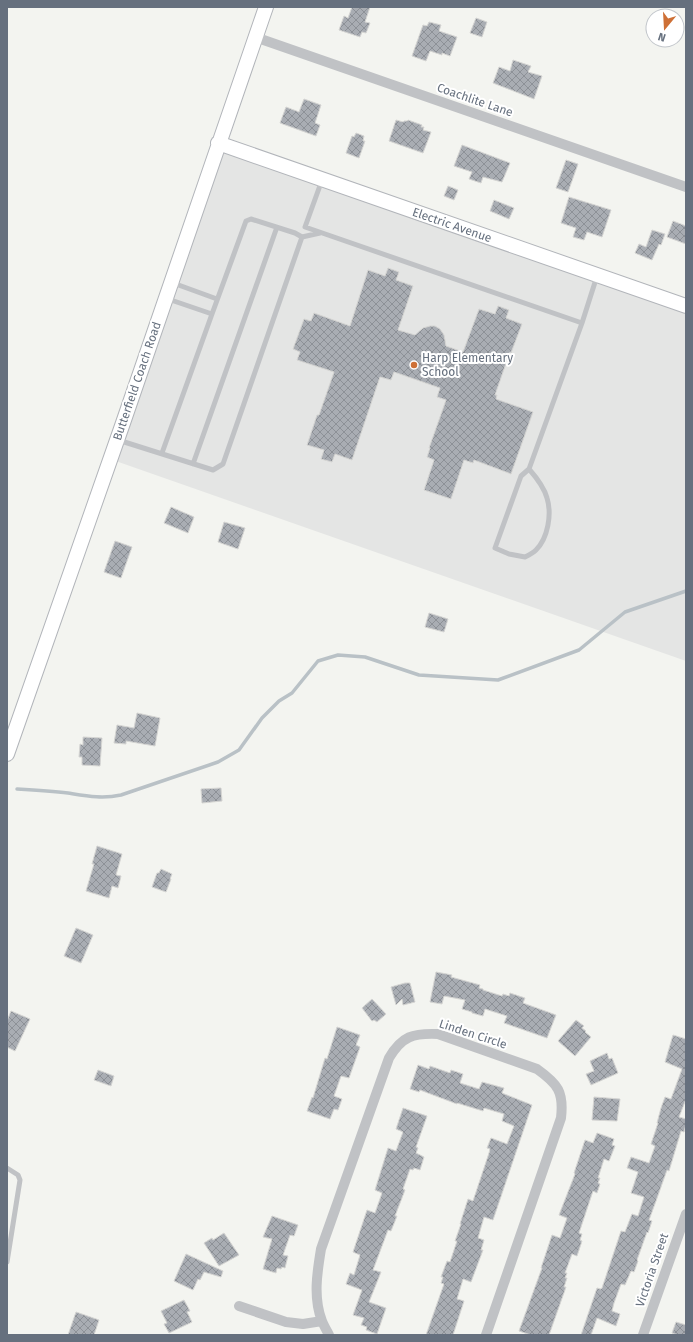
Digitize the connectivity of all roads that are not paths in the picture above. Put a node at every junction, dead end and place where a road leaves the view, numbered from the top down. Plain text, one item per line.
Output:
1 (266, 7) edge
2 (255, 37) junction
3 (218, 143) junction
4 (322, 179) junction
5 (686, 187) edge
6 (277, 227) junction
7 (320, 233) junction
8 (302, 237) junction
9 (597, 275) junction
10 (170, 282) junction
11 (165, 298) junction
12 (217, 299) junction
13 (686, 306) edge
14 (212, 314) junction
15 (582, 323) junction
16 (117, 439) junction
17 (162, 453) junction
18 (193, 464) junction
19 (529, 469) junction
20 (7, 754) edge
21 (7, 1168) edge
22 (686, 1214) edge
23 (7, 1262) edge
24 (239, 1306) dead end
25 (322, 1321) junction
26 (330, 1335) edge
27 (486, 1335) edge
28 (643, 1335) edge

1 - 2 main road, Butterfield Coach Road
2 - 3 main road, Butterfield Coach Road
2 - 5 street, Coachlite Lane
3 - 4 main road, Electric Avenue
3 - 10 main road, Butterfield Coach Road
4 - 7 lane
4 - 9 main road, Electric Avenue
6 - 8 lane
6 - 12 lane
6 - 18 lane
7 - 8 lane
7 - 15 lane
8 - 18 lane
9 - 13 main road, Electric Avenue
9 - 15 lane
10 - 11 main road, Butterfield Coach Road
10 - 12 lane
11 - 14 lane
11 - 16 main road, Butterfield Coach Road
12 - 14 lane
14 - 17 lane
15 - 19 lane
16 - 17 lane
16 - 20 main road, Butterfield Coach Road
17 - 18 lane
19 - 19 lane
21 - 23 lane
22 - 28 street, Victoria Street
24 - 25 street
25 - 26 street, Linden Circle
25 - 27 street, Linden Circle

